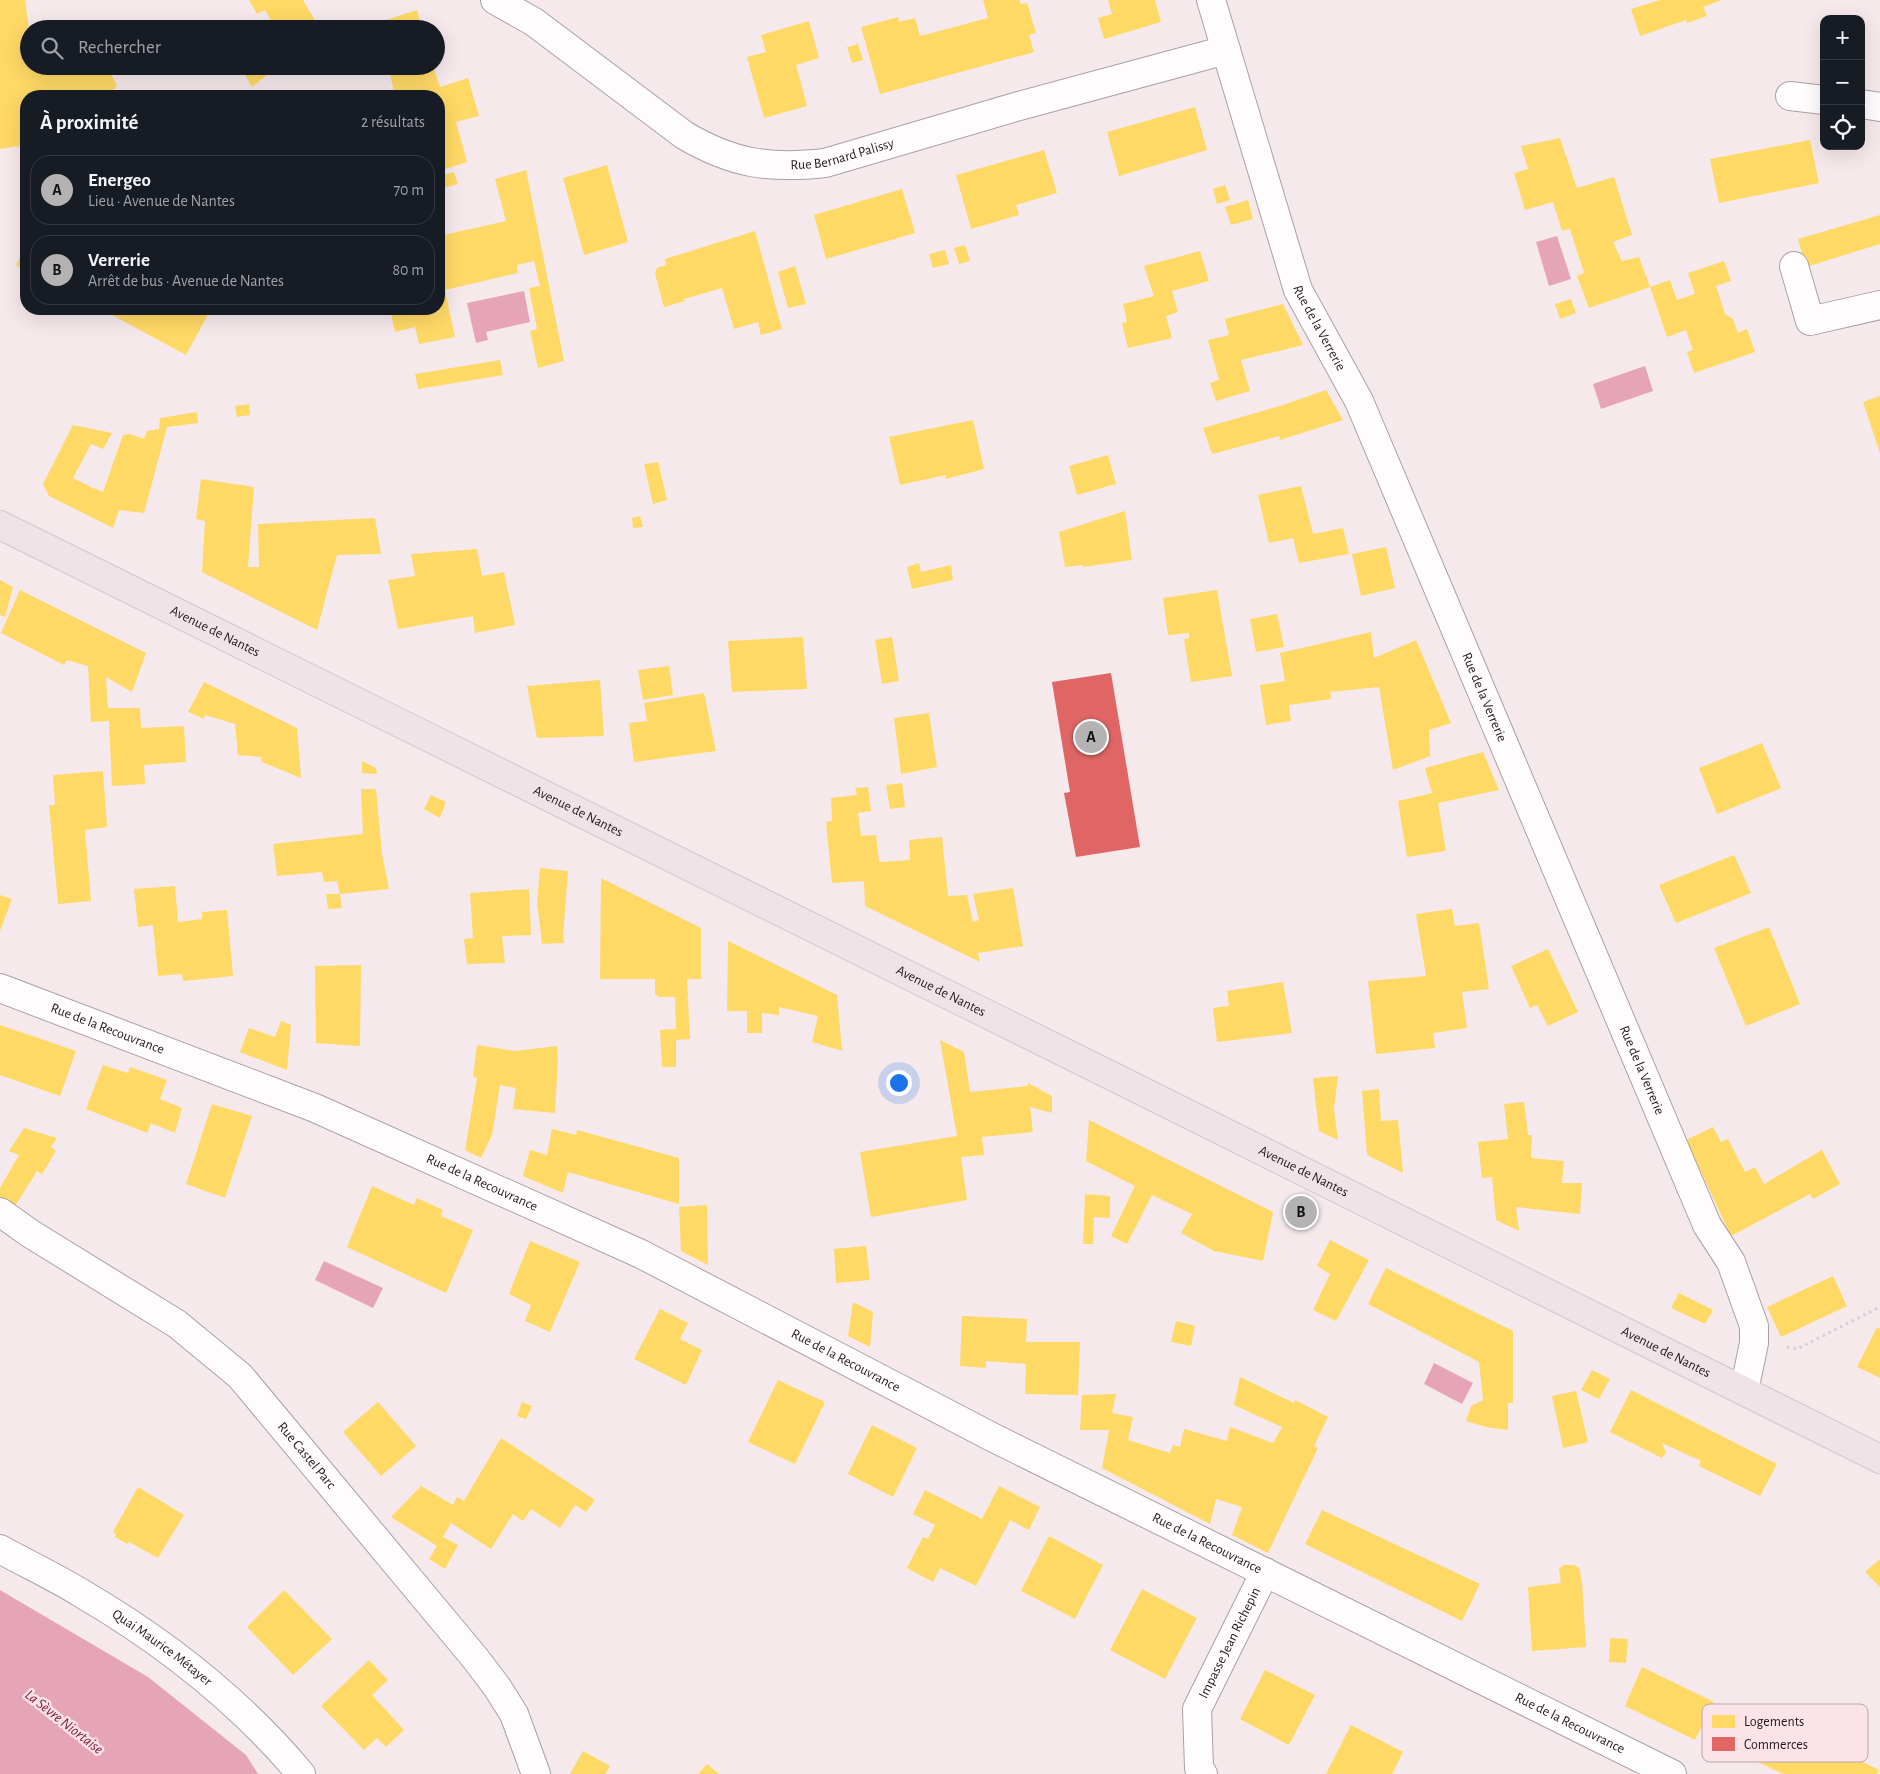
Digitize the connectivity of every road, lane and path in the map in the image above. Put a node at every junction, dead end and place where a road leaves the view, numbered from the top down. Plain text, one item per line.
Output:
1 (495, 0) edge
2 (1211, 0) edge
3 (1226, 50) junction
4 (1790, 96) dead end
5 (1820, 100) edge
6 (1865, 105) edge
7 (1880, 107) edge
8 (1794, 266) dead end
9 (1880, 305) edge
10 (0, 525) edge
11 (0, 988) edge
12 (0, 1212) edge
13 (1880, 1307) edge
14 (1754, 1343) junction
15 (1744, 1391) junction
16 (1880, 1459) edge
17 (0, 1549) edge
18 (1265, 1572) junction
19 (301, 1774) edge
20 (536, 1774) edge
21 (1203, 1774) edge
22 (1672, 1774) edge

1 - 3 street, Rue Bernard Palissy
2 - 3 street, Rue de la Verrerie
3 - 14 street, Rue de la Verrerie
4 - 5 street
6 - 7 street
8 - 9 street
10 - 15 main road, Avenue de Nantes
11 - 18 street, Rue de la Recouvrance
12 - 20 street, Rue Castel Parc
13 - 14 path
14 - 15 street, Rue de la Verrerie
15 - 16 main road, Avenue de Nantes
17 - 19 street, Quai Maurice Métayer
18 - 21 street, Impasse Jean Richepin
18 - 22 street, Rue de la Recouvrance

